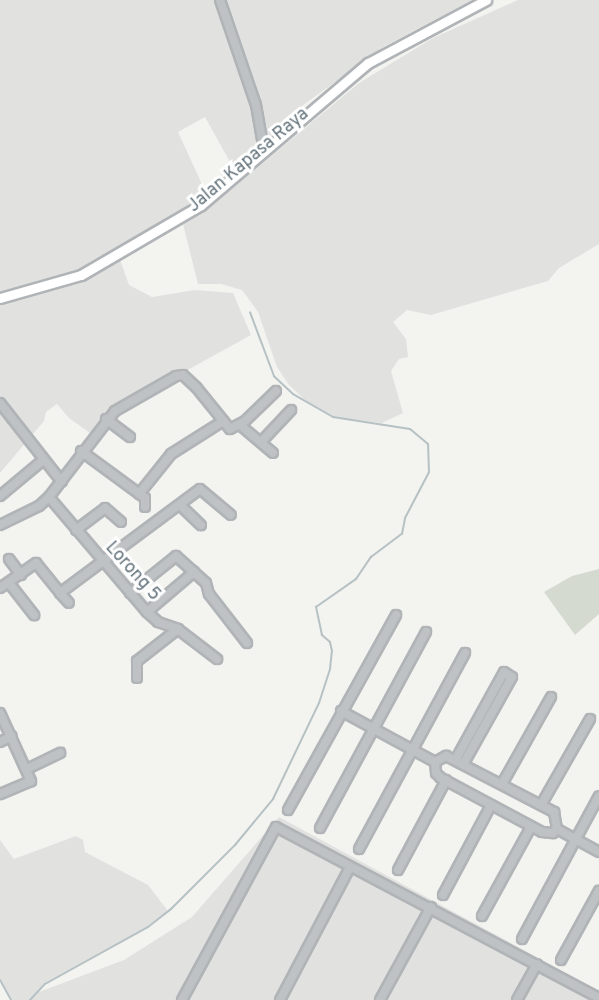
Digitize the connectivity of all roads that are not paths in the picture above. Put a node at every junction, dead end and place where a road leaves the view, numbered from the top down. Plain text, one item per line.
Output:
1 (220, 0) edge
2 (486, 0) edge
3 (264, 151) junction
4 (0, 298) edge
5 (276, 391) dead end
6 (0, 403) edge
7 (291, 410) dead end
8 (106, 419) junction
9 (223, 420) junction
10 (240, 425) junction
11 (130, 437) dead end
12 (261, 442) junction
13 (81, 451) junction
14 (273, 453) dead end
15 (43, 460) junction
16 (62, 482) junction
17 (139, 494) junction
18 (0, 496) edge
19 (49, 496) junction
20 (180, 505) junction
21 (145, 507) dead end
22 (231, 515) dead end
23 (121, 522) dead end
24 (0, 525) edge
25 (201, 525) dead end
26 (76, 530) junction
27 (9, 559) dead end
28 (103, 565) junction
29 (194, 572) junction
30 (21, 575) junction
31 (9, 583) junction
32 (0, 588) edge
33 (60, 593) junction
34 (130, 593) junction
35 (69, 603) dead end
36 (147, 612) junction
37 (34, 615) dead end
38 (396, 615) dead end
39 (179, 630) junction
40 (426, 632) dead end
41 (248, 644) dead end
42 (465, 653) dead end
43 (217, 658) dead end
44 (137, 678) dead end
45 (551, 698) dead end
46 (341, 711) junction
47 (0, 713) edge
48 (590, 719) dead end
49 (372, 728) junction
50 (12, 736) junction
51 (0, 742) edge
52 (413, 750) junction
53 (60, 753) dead end
54 (460, 761) junction
55 (435, 762) junction
56 (27, 769) junction
57 (446, 780) junction
58 (502, 784) junction
59 (0, 795) edge
60 (599, 796) edge
61 (491, 805) junction
62 (541, 805) junction
63 (288, 810) dead end
64 (531, 827) junction
65 (320, 828) dead end
66 (557, 829) junction
67 (576, 839) junction
68 (359, 849) dead end
69 (599, 852) edge
70 (350, 867) junction
71 (398, 870) dead end
72 (599, 891) edge
73 (442, 895) dead end
74 (431, 907) junction
75 (482, 916) dead end
76 (522, 939) dead end
77 (561, 960) dead end
78 (537, 964) junction
79 (599, 998) edge
80 (182, 1000) edge
81 (280, 1000) edge
82 (380, 1000) edge
83 (517, 1000) edge

1 - 3 street
2 - 3 main road, Jalan Kapasa Raya
3 - 4 main road, Jalan Kapasa Raya
5 - 10 street
6 - 15 street
7 - 12 street
8 - 9 street
8 - 11 street
8 - 13 street
9 - 10 street
9 - 17 street
10 - 12 street
12 - 14 street
13 - 16 street
13 - 17 street
15 - 16 street
15 - 18 street
16 - 19 street
17 - 21 street
19 - 24 street
19 - 26 street, Lorong 5
20 - 22 street
20 - 25 street
20 - 28 street
23 - 26 street
26 - 28 street, Lorong 5
27 - 30 street
28 - 33 street
28 - 34 street, Lorong 5
29 - 34 street
29 - 36 street
29 - 41 street
30 - 31 street
30 - 33 street
31 - 32 street
31 - 37 street
33 - 35 street
34 - 36 street, Lorong 5
36 - 39 street, Lorong 5
38 - 46 street
39 - 43 street, Lorong 5
39 - 44 street
40 - 49 street
42 - 52 street
45 - 58 street
46 - 49 street
46 - 63 street
47 - 50 street
48 - 62 street
49 - 52 street
49 - 65 street
50 - 51 street
50 - 56 street
52 - 55 street
52 - 68 street
53 - 56 street
54 - 54 street
54 - 55 street
54 - 58 street
55 - 57 street
56 - 59 street
57 - 61 street
57 - 71 street
58 - 62 street
60 - 67 street
61 - 64 street
61 - 73 street
62 - 66 street
64 - 66 street
64 - 75 street
66 - 67 street
67 - 69 street
67 - 76 street
70 - 74 street
70 - 80 street
70 - 81 street
72 - 77 street
74 - 78 street
74 - 82 street
78 - 79 street
78 - 83 street

